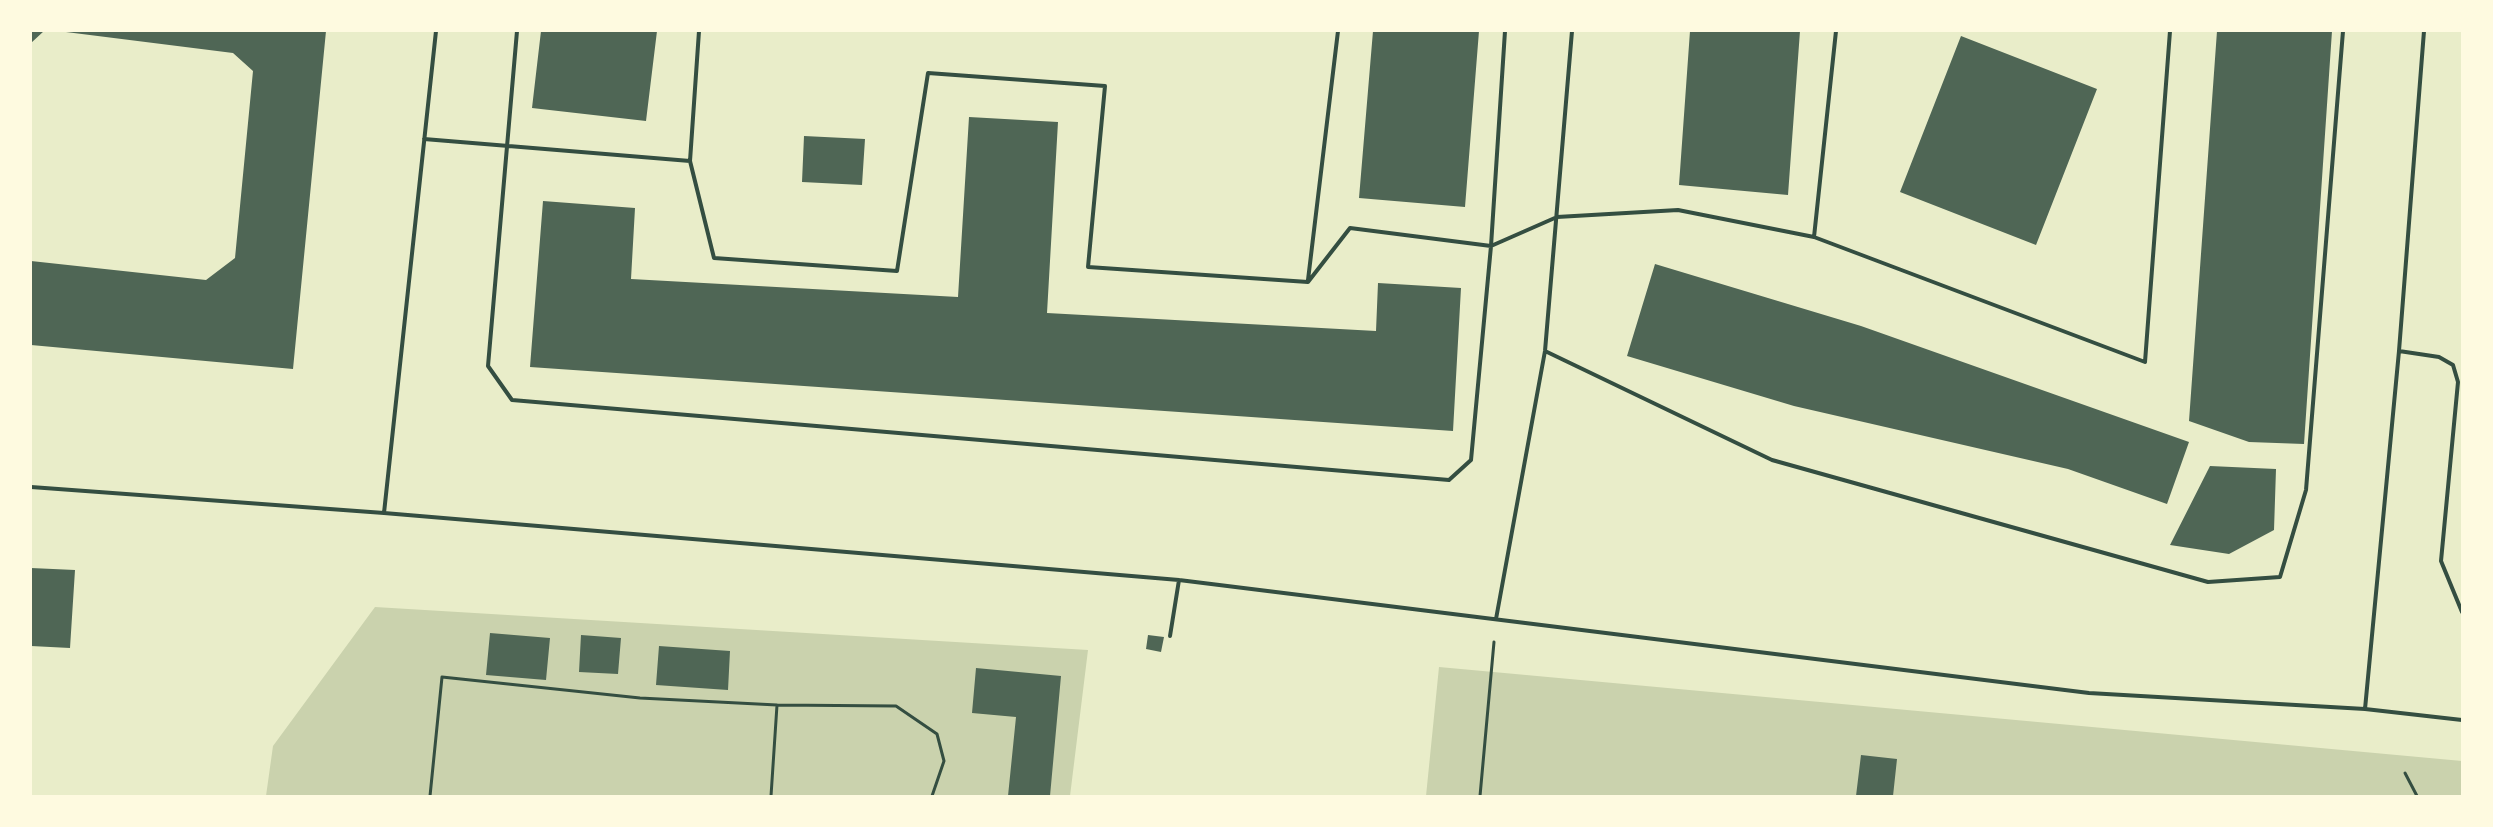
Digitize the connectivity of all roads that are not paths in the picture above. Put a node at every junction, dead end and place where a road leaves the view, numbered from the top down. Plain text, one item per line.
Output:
1 (436, 31) edge
2 (517, 31) edge
3 (700, 31) edge
4 (1338, 31) edge
5 (1505, 31) edge
6 (1572, 31) edge
7 (1836, 31) edge
8 (2170, 31) edge
9 (2343, 31) edge
10 (2424, 31) edge
11 (424, 139) junction
12 (506, 144) junction
13 (690, 161) junction
14 (1557, 217) junction
15 (1814, 237) junction
16 (1491, 246) junction
17 (1308, 282) junction
18 (1546, 351) junction
19 (2399, 351) junction
20 (31, 487) edge
21 (384, 513) junction
22 (1179, 580) junction
23 (2462, 612) edge
24 (1496, 619) junction
25 (1170, 636) dead end
26 (2365, 709) junction
27 (2462, 720) edge

1 - 11 lane
2 - 12 lane
3 - 13 lane
4 - 17 lane
5 - 16 lane
6 - 14 lane
7 - 15 lane
8 - 15 lane
9 - 18 lane
10 - 19 lane
11 - 12 lane
11 - 21 lane
12 - 13 lane
12 - 16 lane
13 - 17 lane
14 - 15 lane
14 - 16 lane
14 - 18 lane
16 - 17 lane
18 - 24 lane
19 - 23 lane
19 - 26 lane
20 - 21 lane
21 - 22 lane
22 - 24 lane
22 - 25 lane
24 - 26 lane
26 - 27 lane

